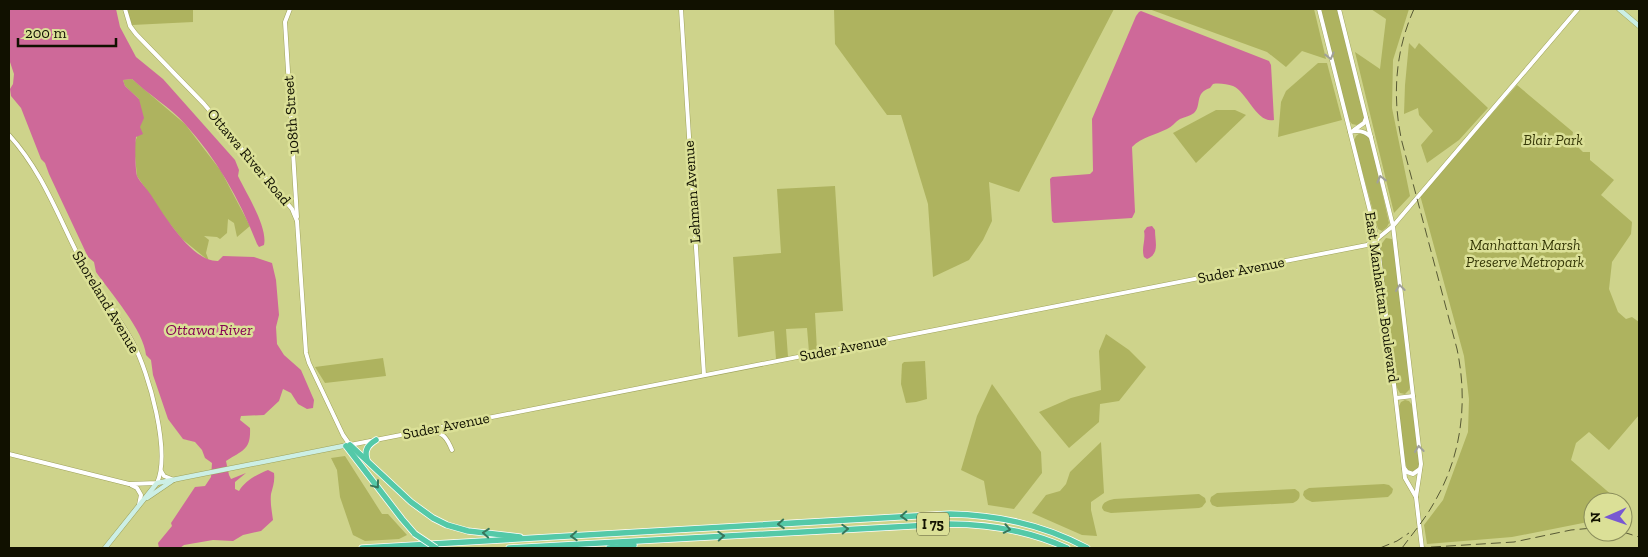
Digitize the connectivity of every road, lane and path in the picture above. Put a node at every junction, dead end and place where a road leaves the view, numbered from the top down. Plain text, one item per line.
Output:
1 (125, 9) edge
2 (290, 9) edge
3 (681, 9) edge
4 (1319, 9) edge
5 (1339, 9) edge
6 (1578, 9) edge
7 (1619, 9) edge
8 (1639, 26) edge
9 (1367, 117) junction
10 (1352, 131) junction
11 (9, 135) edge
12 (1372, 138) junction
13 (292, 207) junction
14 (1393, 226) junction
15 (1377, 240) junction
16 (704, 375) junction
17 (1413, 396) junction
18 (1396, 398) junction
19 (426, 431) junction
20 (376, 440) junction
21 (348, 445) junction
22 (452, 450) dead end
23 (9, 454) edge
24 (367, 460) junction
25 (1404, 468) junction
26 (1420, 469) junction
27 (161, 471) junction
28 (174, 480) junction
29 (157, 483) junction
30 (129, 484) junction
31 (1416, 497) junction
32 (142, 501) junction
33 (138, 507) junction
34 (535, 538) junction
35 (673, 539) junction
36 (105, 548) edge
37 (362, 548) edge
38 (436, 548) edge
39 (509, 548) edge
40 (609, 548) edge
41 (1067, 548) edge
42 (1088, 548) edge
43 (1422, 548) edge

1 - 13 street, Ottawa River Road
2 - 13 street, 108th Street
3 - 16 street, Lehman Avenue
4 -> 10 street, East Manhattan Boulevard
5 - 9 street, East Manhattan Boulevard
6 - 14 street, Suder Avenue
7 - 8 main road
9 - 10 street
9 - 12 street, East Manhattan Boulevard
10 - 12 street
10 - 15 street, East Manhattan Boulevard
11 - 27 street, Shoreland Avenue
14 -> 12 street, East Manhattan Boulevard
13 - 21 street, Ottawa River Road
14 - 15 street, Suder Avenue
17 -> 14 street, East Manhattan Boulevard
15 - 16 street, Suder Avenue
15 - 18 street, East Manhattan Boulevard
16 - 19 street, Suder Avenue
17 - 18 street
26 -> 17 street, East Manhattan Boulevard
18 - 25 street, East Manhattan Boulevard
19 - 20 street, Suder Avenue
19 - 22 street
20 - 21 street, Suder Avenue
20 - 24 highway
21 - 24 highway
21 - 28 main road, Suder Avenue
21 -> 38 highway, bridge
23 - 30 street, Suder Avenue
34 -> 24 highway
25 - 26 street
25 - 31 street, East Manhattan Boulevard
26 - 31 street, East Manhattan Boulevard
27 - 28 street
27 - 29 street, Shoreland Avenue
28 - 29 main road, Suder Avenue
28 - 32 main road
29 - 30 street, Suder Avenue
29 - 32 main road
30 - 33 street
31 - 43 street, East Manhattan Boulevard
32 - 33 main road
33 - 36 main road
34 - 37 highway, I 75
42 -> 34 highway, I 75
35 - 39 highway, I 75
35 - 40 highway
35 -> 41 highway, I 75

